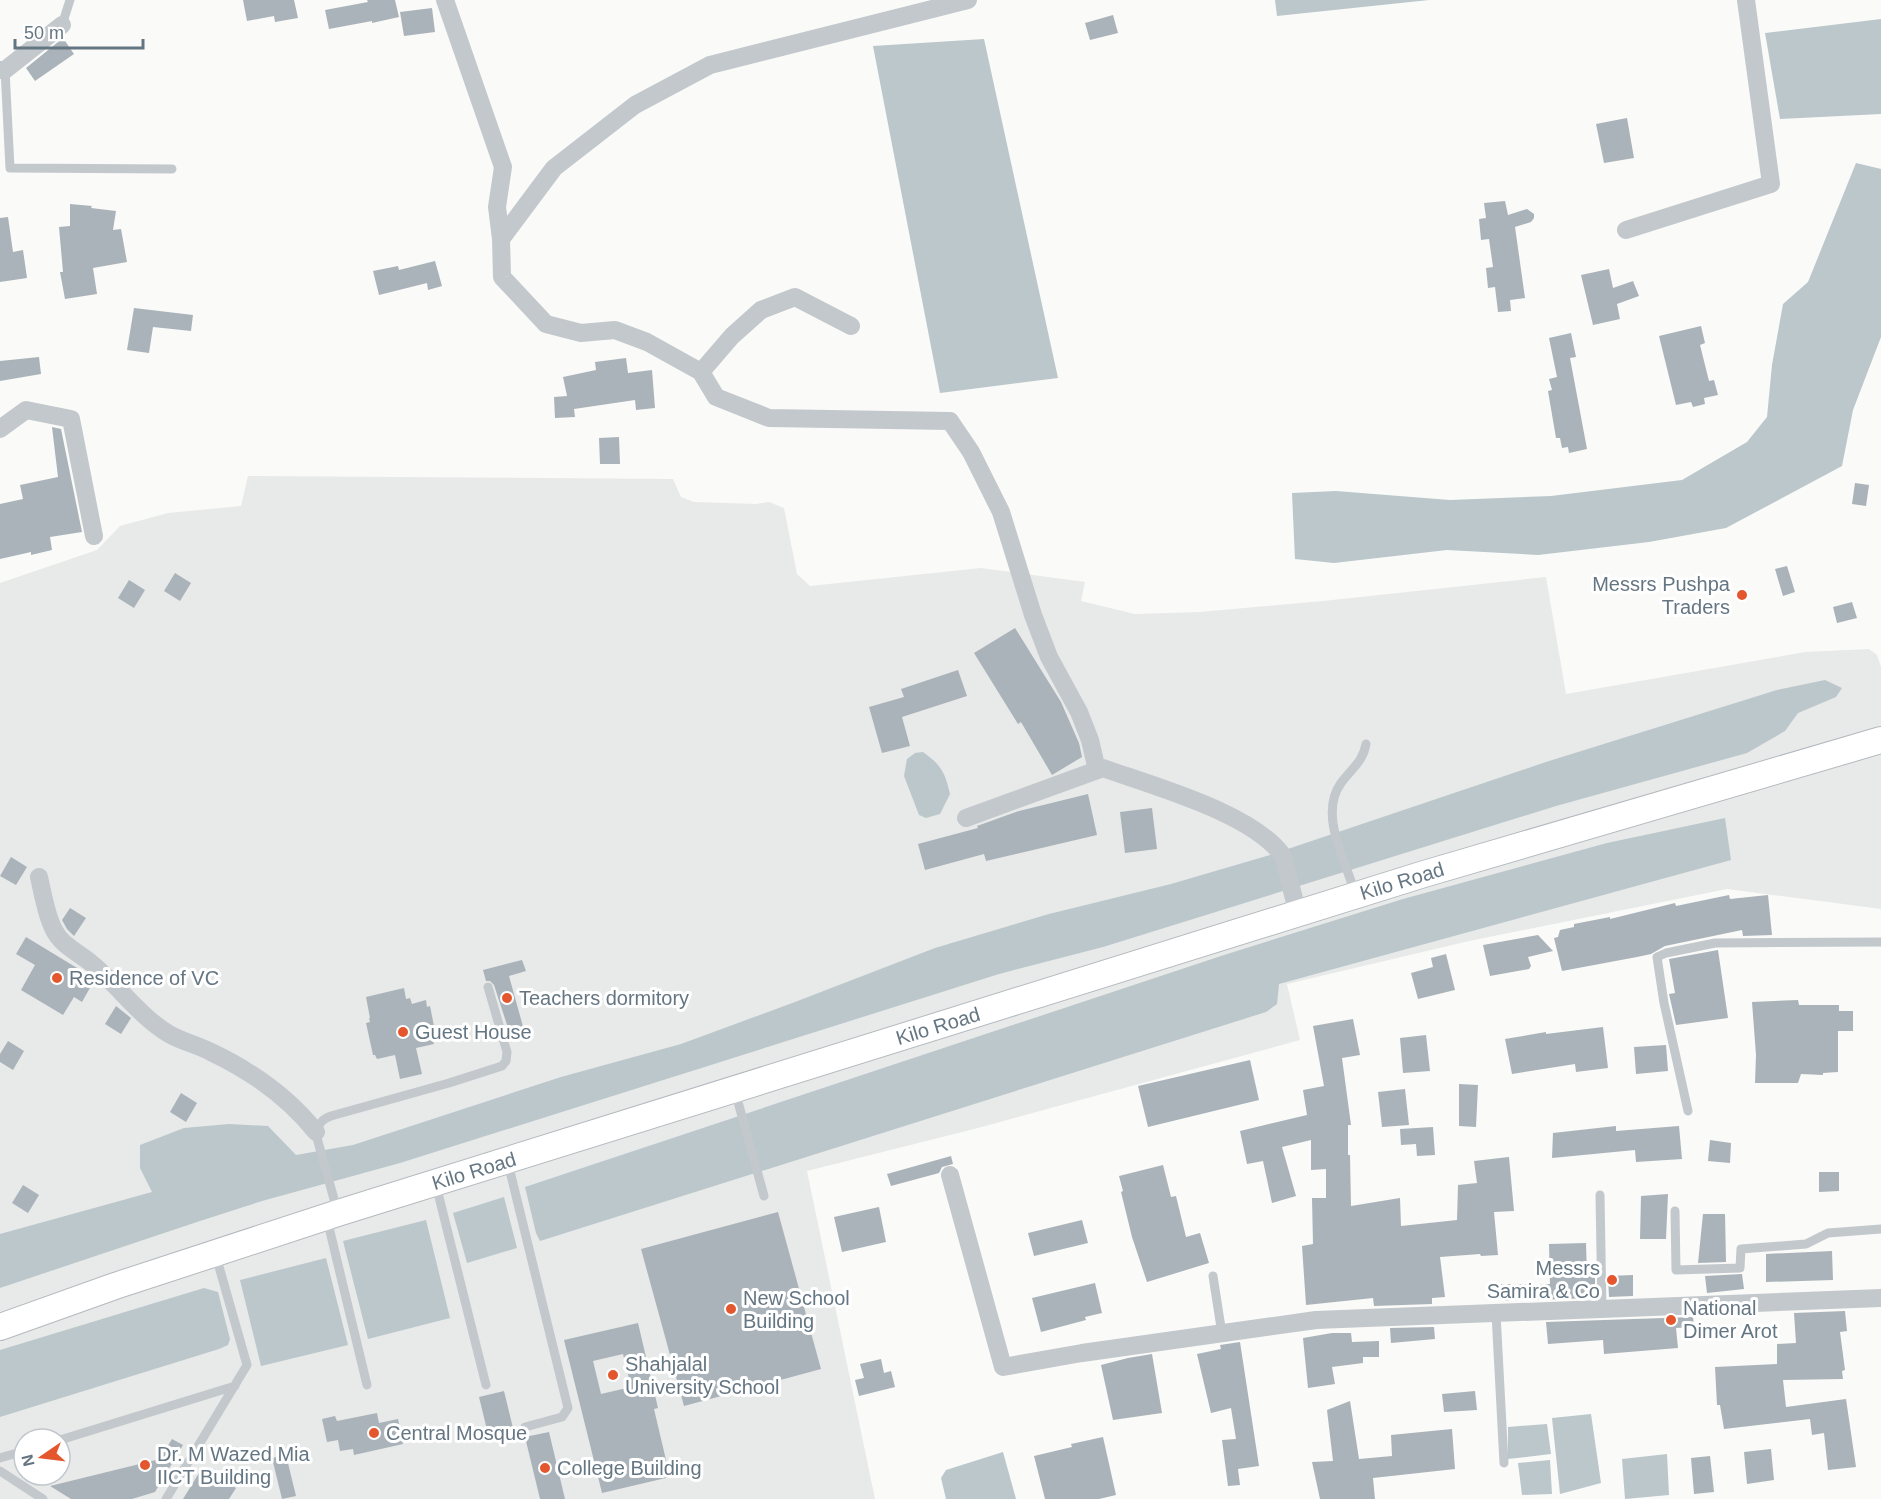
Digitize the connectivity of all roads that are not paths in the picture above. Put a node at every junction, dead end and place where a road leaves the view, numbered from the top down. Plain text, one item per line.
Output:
1 (70, 0) edge
2 (445, 0) edge
3 (968, 0) edge
4 (1746, 0) edge
5 (62, 25) joint
6 (2, 70) edge
7 (172, 169) dead end
8 (1626, 230) dead end
9 (501, 239) junction
10 (851, 326) dead end
11 (701, 372) junction
12 (0, 429) edge
13 (94, 536) dead end
14 (1881, 727) edge
15 (1881, 740) edge
16 (1366, 744) dead end
17 (1098, 770) junction
18 (966, 818) dead end
19 (39, 877) dead end
20 (1352, 884) junction
21 (1296, 908) junction
22 (1881, 942) edge
23 (488, 987) dead end
24 (735, 1090) junction
25 (1688, 1111) dead end
26 (316, 1132) junction
27 (508, 1161) junction
28 (950, 1175) dead end
29 (436, 1182) junction
30 (1600, 1195) dead end
31 (764, 1196) dead end
32 (333, 1209) junction
33 (1675, 1210) dead end
34 (1881, 1229) edge
35 (216, 1253) junction
36 (1214, 1276) dead end
37 (1881, 1298) edge
38 (0, 1309) edge
39 (1602, 1310) junction
40 (1496, 1314) junction
41 (0, 1327) edge
42 (1222, 1334) junction
43 (367, 1385) dead end
44 (486, 1385) dead end
45 (235, 1386) junction
46 (525, 1427) dead end
47 (72, 1436) edge
48 (1504, 1463) dead end
49 (0, 1471) edge
50 (43, 1499) edge
51 (166, 1499) edge

1 - 5 lane
2 - 9 street
3 - 9 street
4 - 8 street
5 - 6 street
6 - 7 lane
9 - 11 street
10 - 11 street
11 - 17 street
12 - 13 street
14 - 20 street, Kilo Road
15 - 21 street, Kilo Road
16 - 20 lane
17 - 18 street
17 - 21 street
19 - 26 street
20 - 21 street, Kilo Road
21 - 24 street, Kilo Road
21 - 32 street, Kilo Road
22 - 25 lane
23 - 26 lane
24 - 27 street, Kilo Road
24 - 31 lane
26 - 32 lane
27 - 29 street, Kilo Road
27 - 46 lane
28 - 42 street
29 - 32 street, Kilo Road
29 - 44 lane
30 - 39 lane
32 - 35 street, Kilo Road
32 - 38 street, Kilo Road
32 - 43 lane
33 - 34 lane
35 - 41 street, Kilo Road
35 - 45 lane
36 - 42 lane
37 - 39 street
39 - 40 street
40 - 42 street
40 - 48 lane
45 - 47 lane
45 - 51 lane
49 - 50 lane

